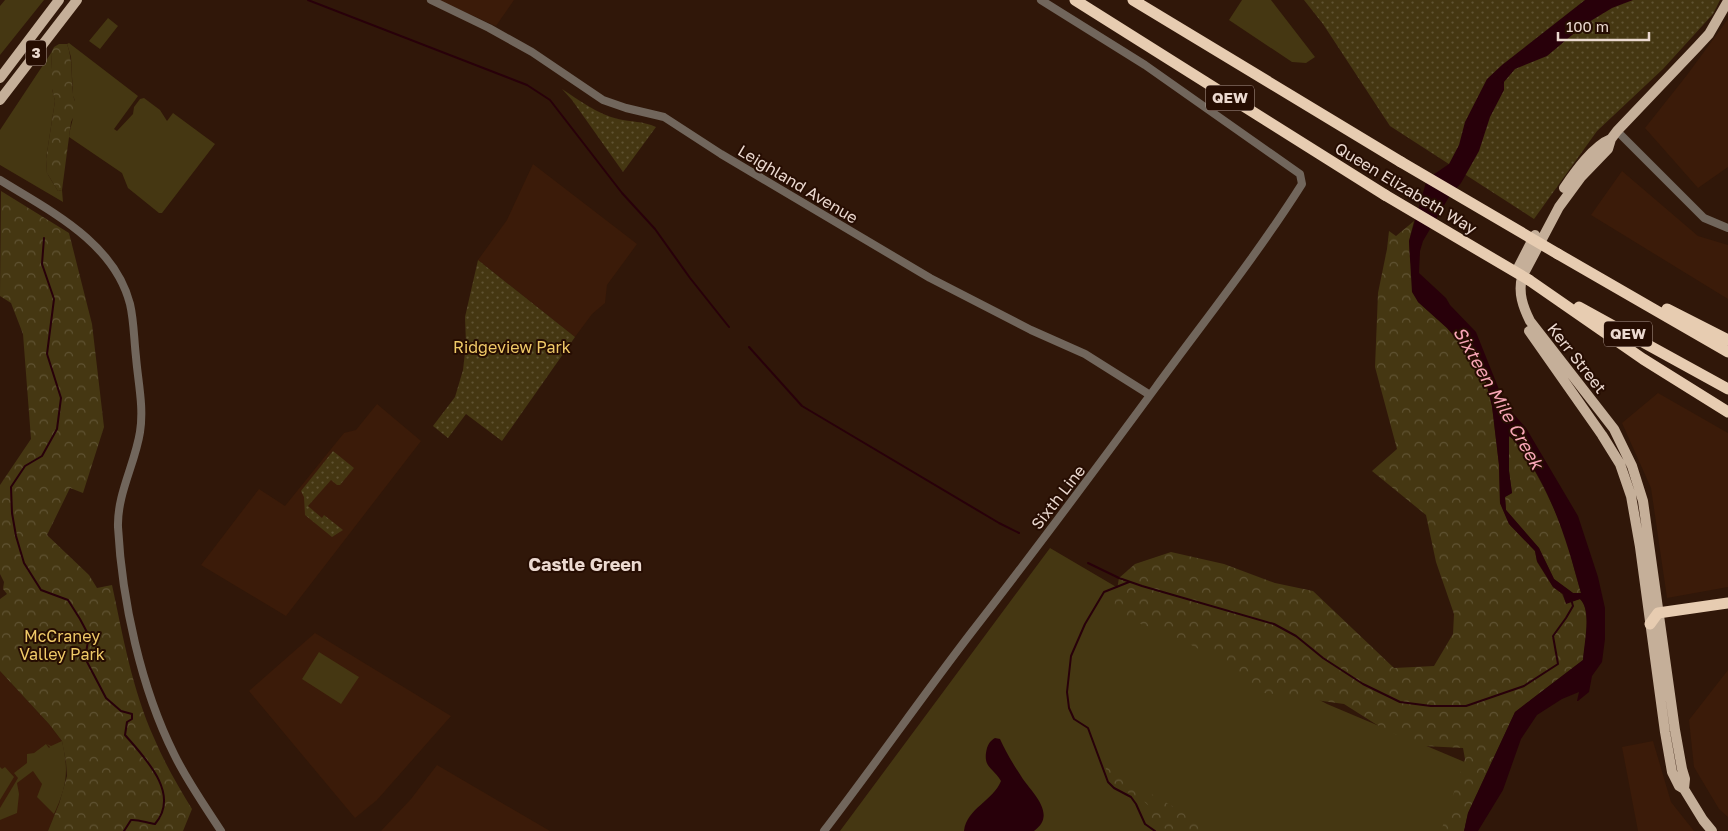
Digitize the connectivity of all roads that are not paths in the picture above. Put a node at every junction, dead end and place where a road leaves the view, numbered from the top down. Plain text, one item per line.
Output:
1 (59, 0) edge
2 (77, 0) edge
3 (431, 0) edge
4 (1041, 0) edge
5 (1075, 0) edge
6 (1133, 0) edge
7 (1728, 1) edge
8 (0, 78) edge
9 (0, 100) edge
10 (1614, 135) junction
11 (0, 180) edge
12 (1728, 228) edge
13 (1602, 279) junction
14 (1529, 280) junction
15 (1728, 340) edge
16 (1728, 352) edge
17 (1728, 389) edge
18 (1150, 395) junction
19 (1728, 412) edge
20 (1728, 603) edge
21 (1658, 613) junction
22 (1650, 624) junction
23 (1684, 789) junction
24 (221, 831) edge
25 (824, 831) edge
26 (1712, 831) edge

1 - 8 main road, 3
2 - 9 main road, 3
3 - 18 street, Leighland Avenue
4 - 18 street, Sixth Line
5 - 14 highway, Queen Elizabeth Way / QEW, bridge
6 - 13 highway, Queen Elizabeth Way / QEW, bridge
7 - 10 main road, Kerr Street
10 - 12 street
10 - 21 main road, Kerr Street
10 - 22 main road, Kerr Street
11 - 24 street
13 - 15 highway
13 - 16 highway, Queen Elizabeth Way / QEW
14 - 17 highway, Queen Elizabeth Way / QEW
14 - 19 highway
18 - 25 street, Sixth Line
20 - 21 highway
21 - 22 highway
21 - 23 main road, Kerr Street
22 - 23 main road, Kerr Street
23 - 26 main road, Kerr Street

